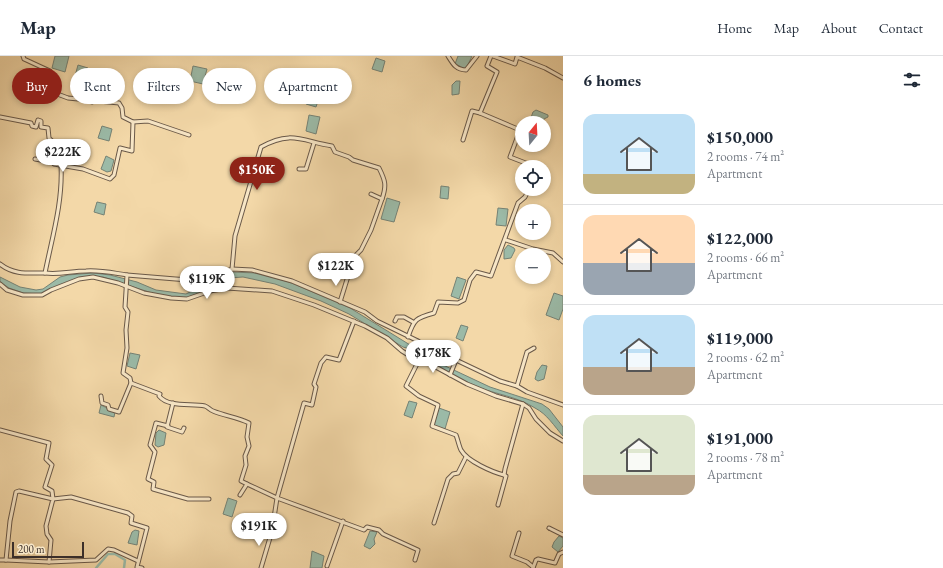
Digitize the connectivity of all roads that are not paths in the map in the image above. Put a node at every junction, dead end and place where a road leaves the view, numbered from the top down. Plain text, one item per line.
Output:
1 (23, 56) edge
2 (448, 56) edge
3 (477, 56) edge
4 (492, 56) edge
5 (563, 78) edge
6 (70, 98) edge
7 (120, 104) edge
8 (480, 113) junction
9 (0, 117) edge
10 (133, 122) junction
11 (189, 135) dead end
12 (463, 140) dead end
13 (314, 143) junction
14 (35, 159) dead end
15 (518, 160) edge
16 (52, 162) junction
17 (61, 166) junction
18 (299, 169) dead end
19 (371, 194) dead end
20 (526, 196) edge
21 (382, 199) junction
22 (506, 240) junction
23 (563, 262) edge
24 (0, 264) edge
25 (232, 269) junction
26 (45, 273) junction
27 (126, 277) junction
28 (0, 284) edge
29 (125, 284) junction
30 (340, 302) junction
31 (354, 321) junction
32 (395, 321) dead end
33 (413, 322) junction
34 (408, 337) junction
35 (534, 348) dead end
36 (418, 360) junction
37 (456, 360) junction
38 (450, 375) junction
39 (131, 383) junction
40 (517, 386) junction
41 (101, 396) dead end
42 (173, 403) junction
43 (523, 404) junction
44 (563, 405) edge
45 (168, 426) junction
46 (184, 428) dead end
47 (0, 430) edge
48 (563, 441) edge
49 (466, 457) junction
50 (504, 475) junction
51 (247, 484) junction
52 (240, 495) dead end
53 (277, 498) junction
54 (53, 499) junction
55 (209, 500) dead end
56 (498, 505) dead end
57 (343, 521) junction
58 (434, 523) dead end
59 (549, 528) dead end
60 (519, 533) dead end
61 (563, 535) edge
62 (563, 552) edge
63 (0, 560) edge
64 (6, 560) junction
65 (415, 560) dead end
66 (138, 561) junction
67 (49, 562) junction
68 (327, 566) dead end
69 (142, 568) edge
70 (261, 568) edge
71 (533, 568) edge

1 - 6 street
2 - 3 street
4 - 5 street
4 - 8 street
7 - 10 street
8 - 12 street
8 - 15 street
9 - 16 street
10 - 11 street
10 - 17 street
13 - 18 street
13 - 21 street
13 - 25 street
14 - 16 street
16 - 17 street
17 - 26 street
19 - 21 street
20 - 22 street
21 - 30 street
22 - 23 street
22 - 33 street
24 - 26 street
25 - 27 street
25 - 30 street
26 - 27 street
27 - 29 street
28 - 29 street
29 - 31 street
29 - 39 street
30 - 34 street
31 - 36 street
31 - 53 street
32 - 33 street
33 - 34 street
34 - 37 street
35 - 40 street
36 - 38 street
36 - 49 street
37 - 38 street
37 - 40 street
38 - 43 street
39 - 41 street
39 - 42 street
40 - 44 street
42 - 45 street
42 - 51 street
43 - 48 street
43 - 50 street
45 - 46 street
45 - 55 street
47 - 54 street
49 - 50 street
49 - 58 street
50 - 56 street
51 - 52 street
51 - 53 street
53 - 57 street
53 - 70 street
54 - 64 street
54 - 66 street
54 - 67 street
57 - 65 street
57 - 68 street
59 - 61 street
60 - 71 street
62 - 71 street
63 - 64 street
64 - 67 street
66 - 67 street
66 - 69 street

